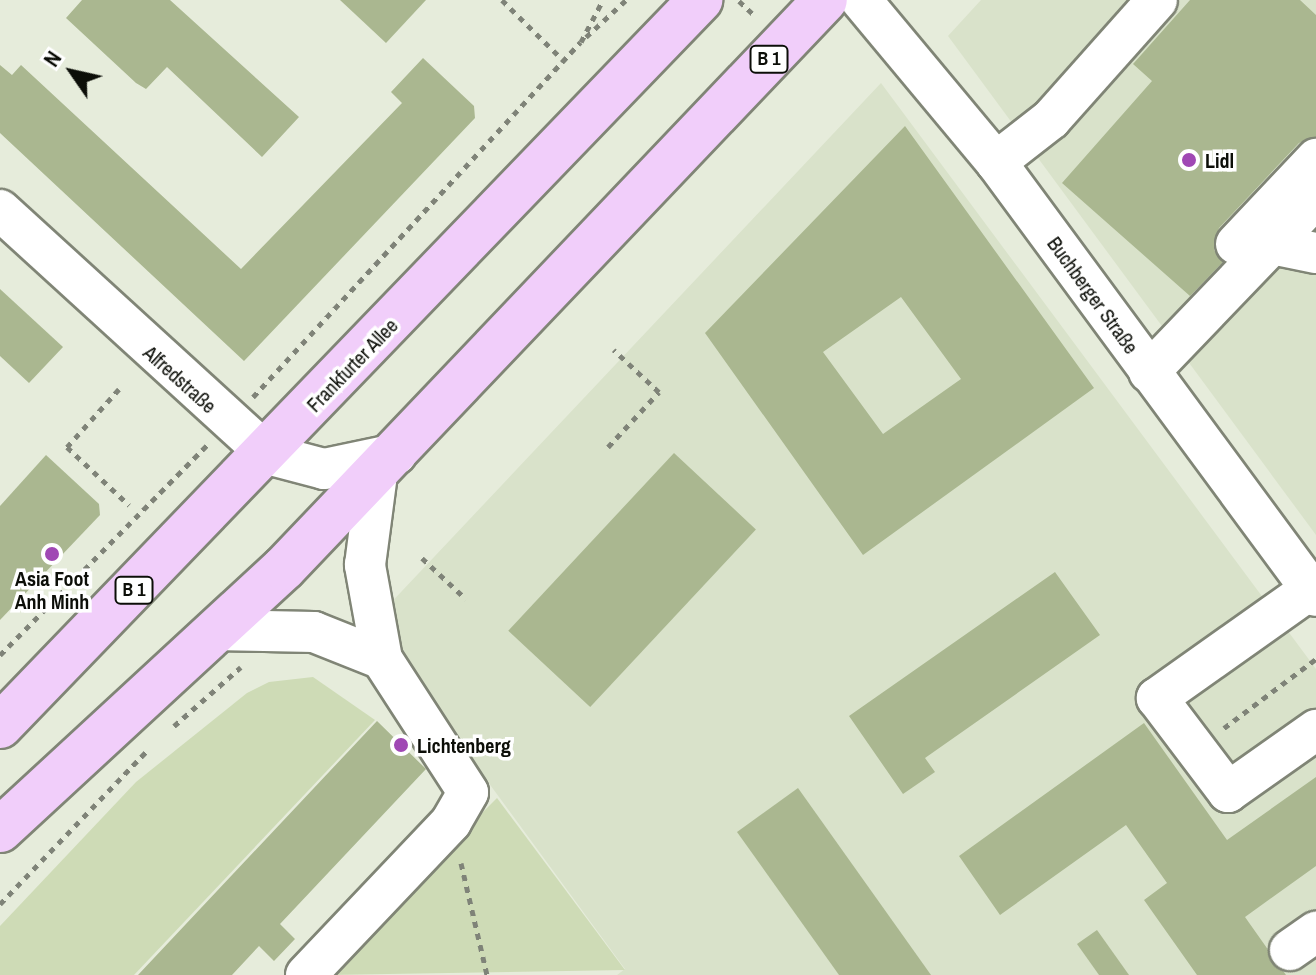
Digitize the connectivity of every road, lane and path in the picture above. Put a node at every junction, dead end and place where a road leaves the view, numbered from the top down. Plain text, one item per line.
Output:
1 (502, 0) edge
2 (603, 0) edge
3 (626, 0) edge
4 (700, 0) edge
5 (738, 0) edge
6 (825, 0) edge
7 (861, 0) edge
8 (1157, 0) edge
9 (755, 16) dead end
10 (581, 42) junction
11 (564, 61) junction
12 (1316, 159) edge
13 (996, 162) junction
14 (1316, 198) edge
15 (0, 210) edge
16 (1236, 244) dead end
17 (1276, 245) junction
18 (1316, 253) edge
19 (614, 350) dead end
20 (1149, 372) junction
21 (119, 389) dead end
22 (255, 395) dead end
23 (608, 447) dead end
24 (198, 454) dead end
25 (267, 454) junction
26 (386, 464) junction
27 (129, 505) dead end
28 (422, 558) dead end
29 (1313, 592) edge
30 (466, 599) dead end
31 (284, 629) junction
32 (215, 630) junction
33 (0, 655) edge
34 (382, 659) junction
35 (1316, 659) edge
36 (0, 726) edge
37 (1316, 730) edge
38 (1213, 735) dead end
39 (163, 736) dead end
40 (152, 745) dead end
41 (0, 830) edge
42 (442, 832) junction
43 (0, 904) edge
44 (306, 975) edge
45 (487, 975) edge

1 - 11 path
2 - 10 path
3 - 10 path
4 - 25 main road, Frankfurter Allee / B 1
5 - 9 path
6 - 26 main road, B 1
7 - 13 street, Buchberger Straße
8 - 13 street
10 - 11 path
11 - 22 path
12 - 16 street
13 - 20 street, Buchberger Straße
14 - 17 street
15 - 25 street, Alfredstraße
17 - 18 street
17 - 20 street
19 - 23 path
20 - 29 street, Buchberger Straße
21 - 27 path
24 - 33 path
25 - 26 street, Alfredstraße
25 - 36 main road, Frankfurter Allee / B 1
26 - 32 main road, B 1
26 - 34 street
28 - 30 path
29 - 37 street
31 - 32 street
31 - 34 street
31 - 39 path
32 - 41 main road, B 1
34 - 42 street
35 - 38 path
40 - 43 path
42 - 44 street
42 - 45 path

